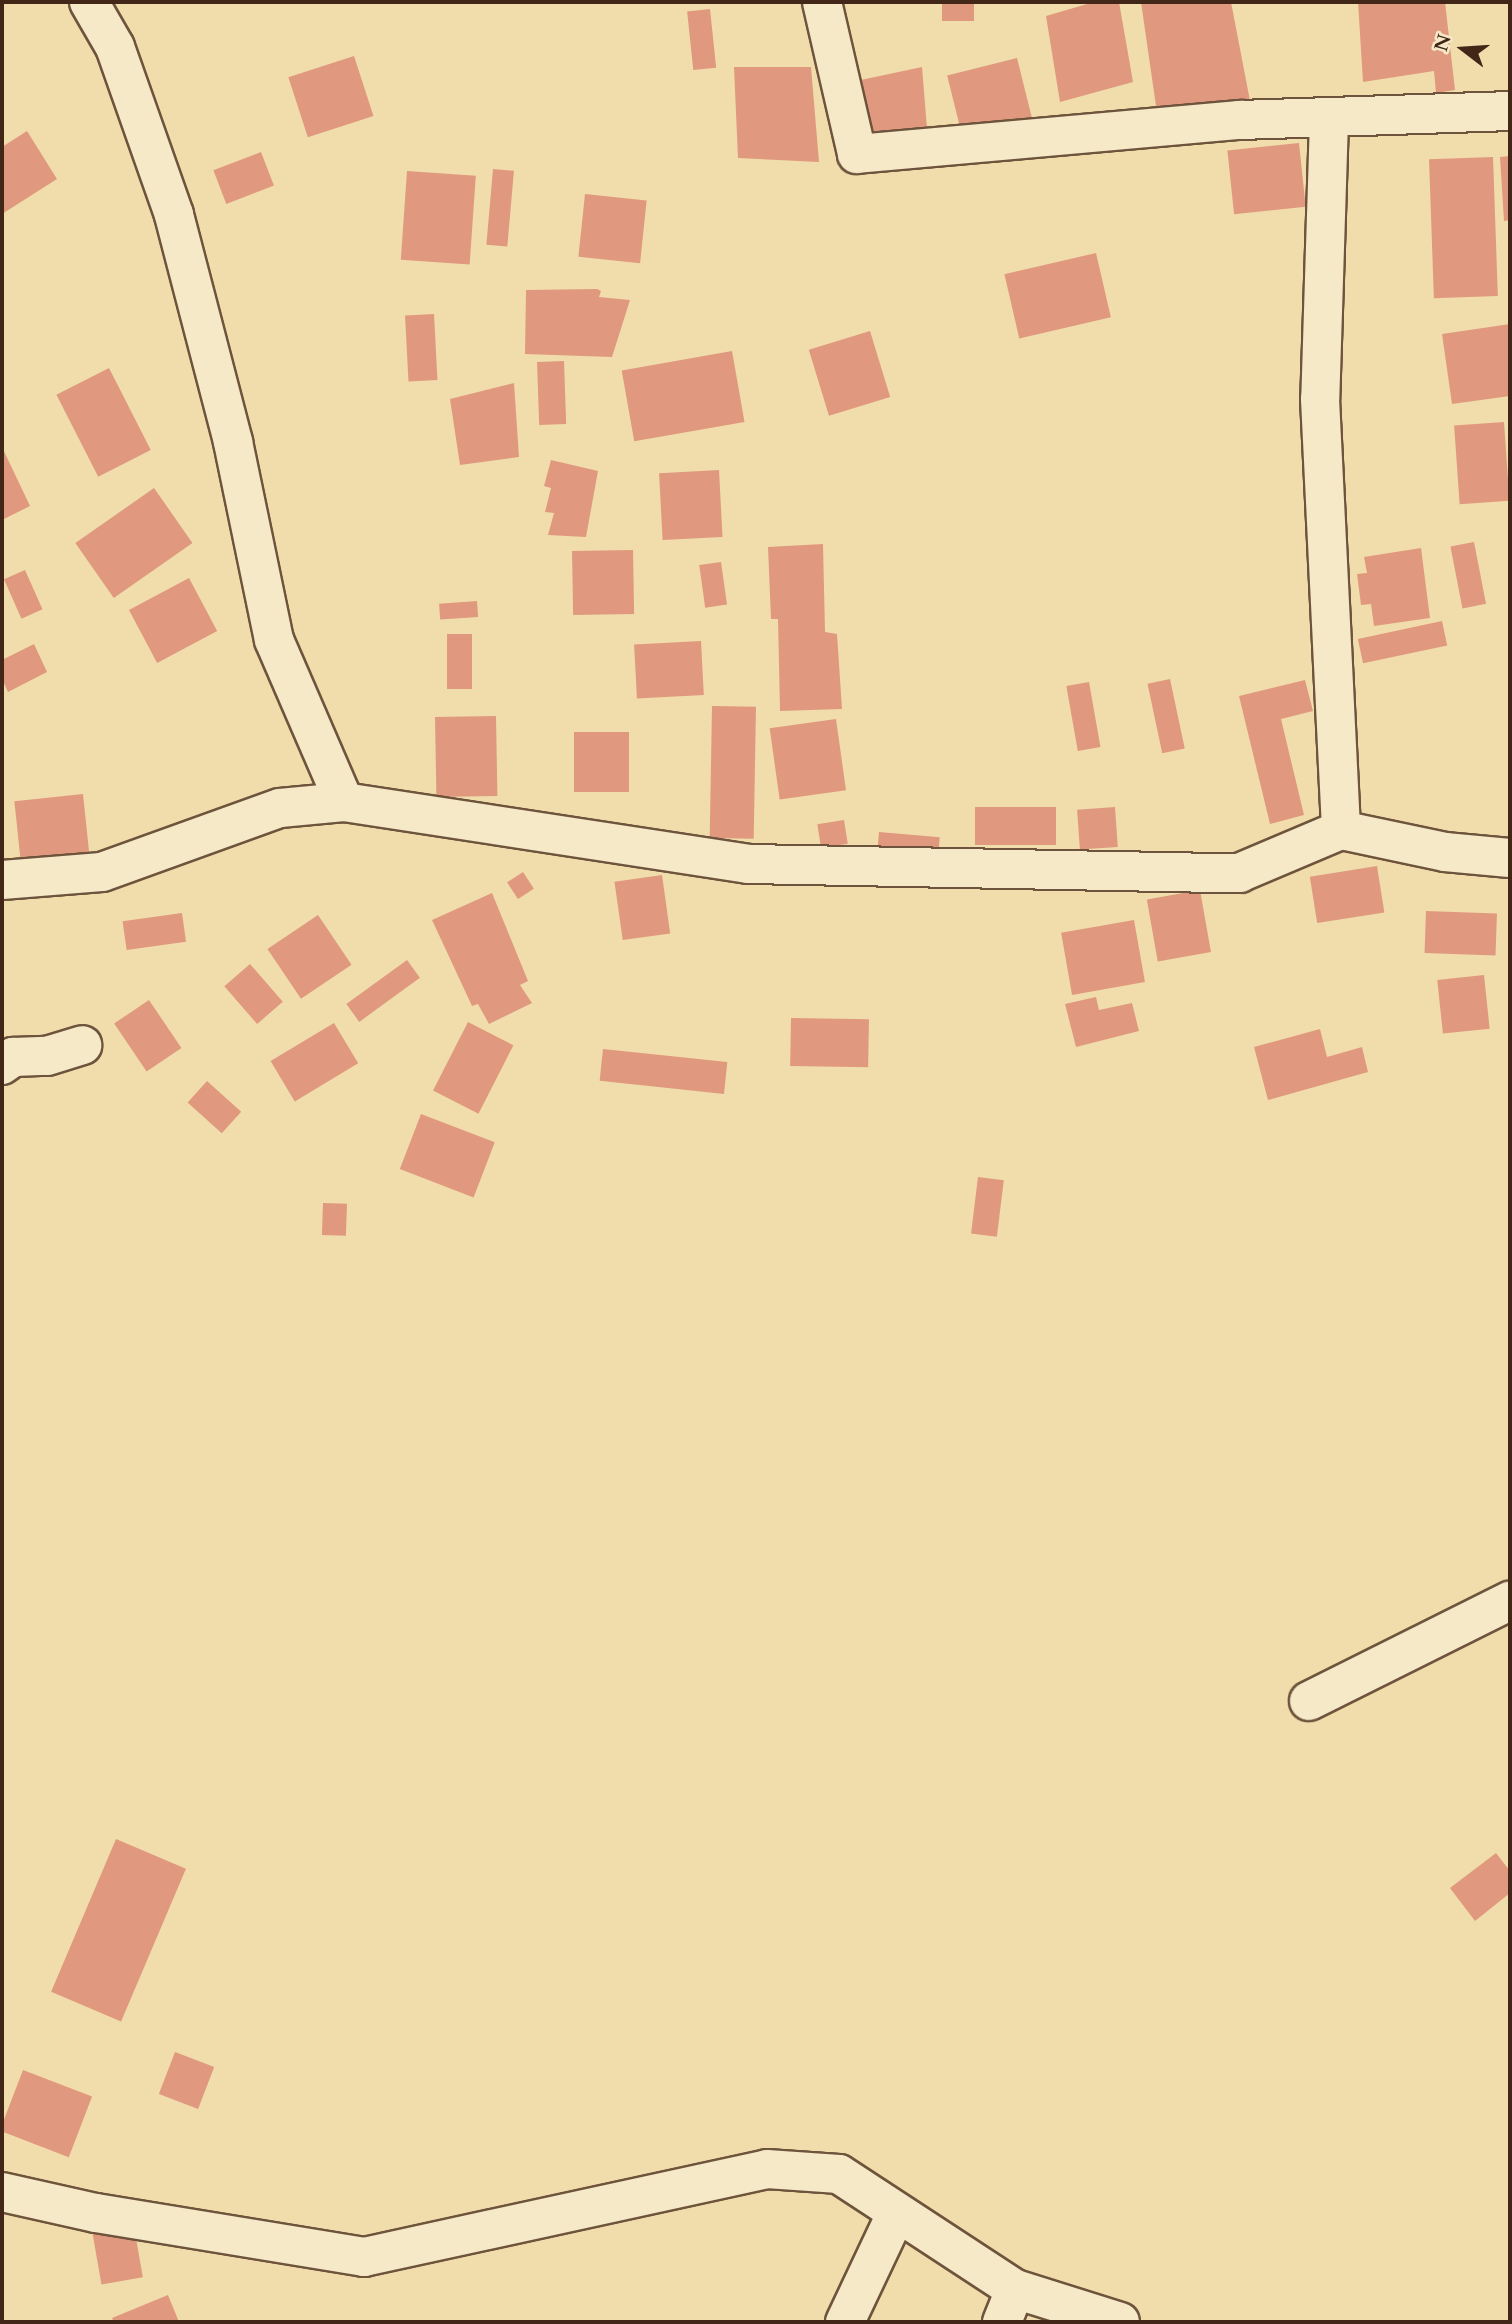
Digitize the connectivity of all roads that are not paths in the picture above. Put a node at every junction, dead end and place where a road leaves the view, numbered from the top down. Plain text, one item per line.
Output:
1 (89, 2) edge
2 (822, 2) edge
3 (1510, 111) edge
4 (1329, 120) junction
5 (344, 802) junction
6 (1341, 830) junction
7 (1510, 859) edge
8 (2, 880) edge
9 (82, 1045) dead end
10 (2, 1065) edge
11 (1510, 1601) edge
12 (1309, 1701) dead end
13 (2, 2192) edge
14 (896, 2214) junction
15 (1008, 2306) edge
16 (845, 2322) edge
17 (1120, 2322) edge

1 - 5 street
2 - 4 street
3 - 4 street
4 - 6 street
5 - 6 street
5 - 8 street
6 - 7 street
9 - 10 street
11 - 12 street
13 - 14 street
14 - 15 street
14 - 16 street
15 - 17 street

